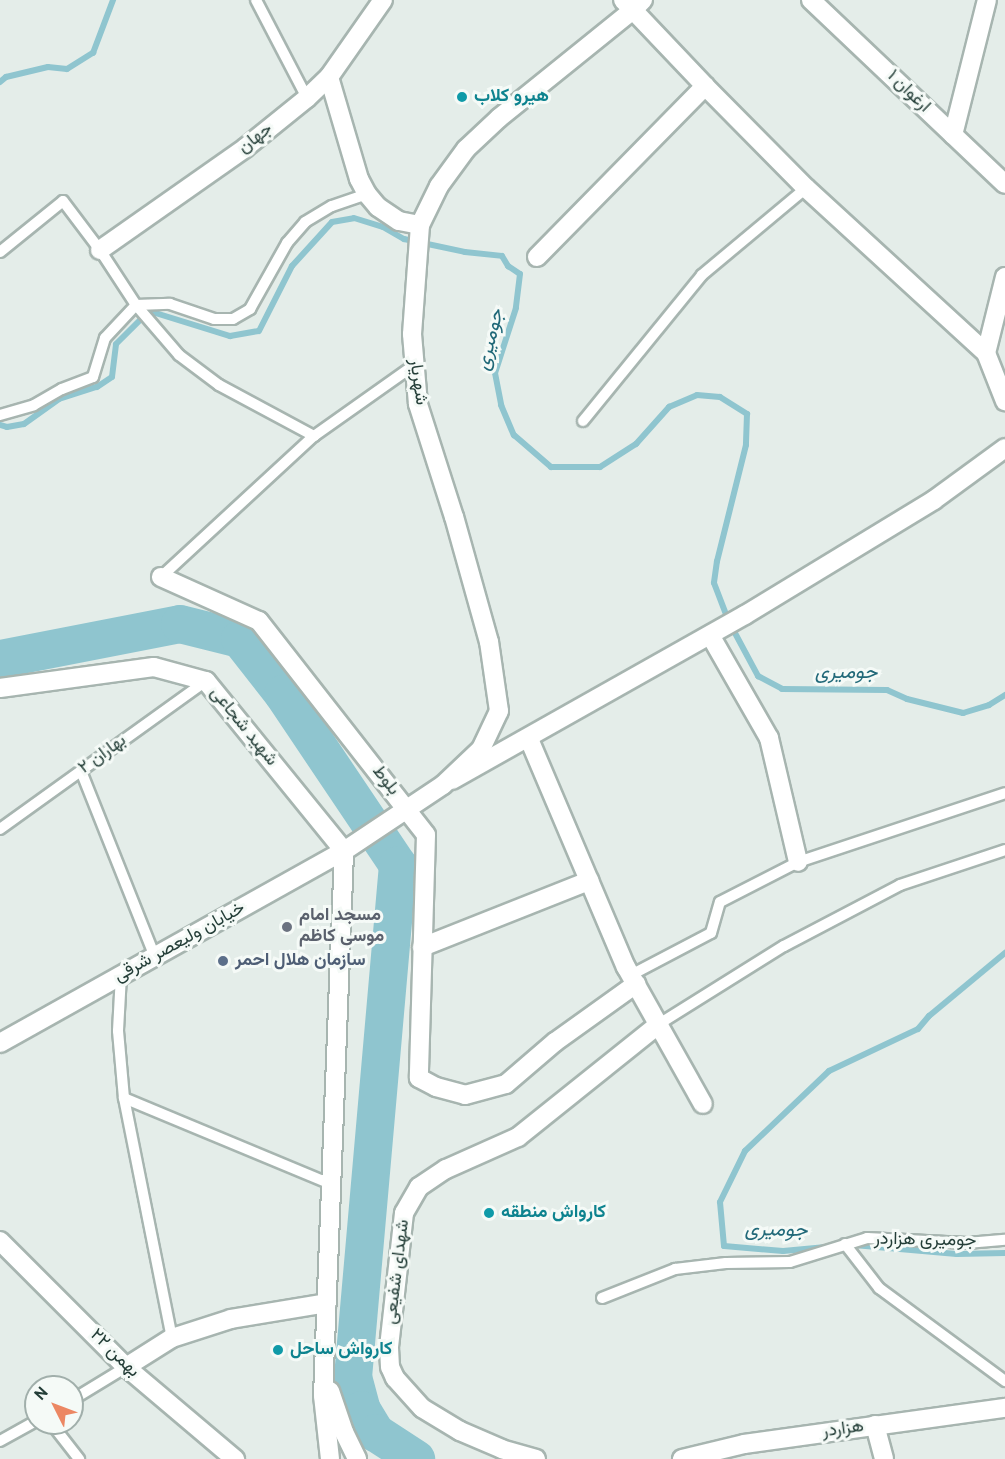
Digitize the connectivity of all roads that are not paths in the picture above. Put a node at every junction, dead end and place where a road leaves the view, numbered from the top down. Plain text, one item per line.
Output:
1 (256, 0) edge
2 (383, 0) edge
3 (987, 0) edge
4 (633, 3) edge
5 (820, 3) edge
6 (329, 77) junction
7 (705, 86) junction
8 (307, 98) junction
9 (953, 135) junction
10 (1005, 184) edge
11 (806, 188) junction
12 (368, 194) junction
13 (420, 231) junction
14 (100, 250) junction
15 (0, 252) edge
16 (537, 257) dead end
17 (1005, 277) edge
18 (136, 305) junction
19 (987, 353) junction
20 (413, 366) junction
21 (1005, 401) edge
22 (0, 415) edge
23 (583, 421) dead end
24 (314, 436) junction
25 (1005, 448) edge
26 (161, 577) joint
27 (703, 639) junction
28 (206, 681) junction
29 (2, 689) edge
30 (529, 739) junction
31 (81, 771) junction
32 (443, 785) junction
33 (1005, 793) edge
34 (407, 809) junction
35 (0, 829) edge
36 (351, 846) junction
37 (1005, 850) edge
38 (798, 862) junction
39 (589, 881) junction
40 (422, 947) junction
41 (155, 957) junction
42 (122, 975) junction
43 (637, 984) junction
44 (659, 1024) junction
45 (0, 1043) edge
46 (124, 1098) junction
47 (703, 1104) dead end
48 (332, 1184) junction
49 (1005, 1240) edge
50 (0, 1241) edge
51 (845, 1245) junction
52 (602, 1298) dead end
53 (327, 1303) junction
54 (172, 1338) junction
55 (126, 1367) junction
56 (324, 1373) junction
57 (1005, 1381) edge
58 (84, 1393) edge
59 (1005, 1408) edge
60 (875, 1425) junction
61 (24, 1428) edge
62 (60, 1435) edge
63 (0, 1441) edge
64 (79, 1459) edge
65 (235, 1459) edge
66 (330, 1459) edge
67 (357, 1459) edge
68 (536, 1459) edge
69 (682, 1459) edge
70 (884, 1459) edge

1 - 8 lane
2 - 6 street, جهان
3 - 9 street
4 - 7 street
4 - 13 street, شهریار
5 - 9 street, ارغوان ۱
6 - 8 street, جهان
6 - 12 street
7 - 11 street
7 - 16 street
8 - 14 street, جهان
9 - 10 street, ارغوان ۱
11 - 19 street
11 - 23 lane
12 - 13 street
12 - 18 lane
13 - 20 street, شهریار
14 - 15 lane
14 - 18 lane
17 - 19 street
18 - 22 lane
18 - 24 lane
19 - 21 street
20 - 24 lane
20 - 32 street, شهریار
24 - 26 lane
25 - 27 street
26 - 34 street, بلوط
27 - 30 street
27 - 38 street
28 - 29 street, شهید شجاعی
28 - 31 lane, بهاران ۲
28 - 36 street, شهید شجاعی
30 - 32 street
30 - 39 street
31 - 35 lane, بهاران ۲
31 - 41 lane
32 - 34 street, شهریار
33 - 38 lane
34 - 36 street, خیابان ولیعصر شرقی
34 - 40 street, بلوط
36 - 41 street, خیابان ولیعصر شرقی
36 - 48 street
37 - 44 lane
38 - 43 lane
39 - 40 street
39 - 43 street
40 - 43 street, بلوط
41 - 42 street, خیابان ولیعصر شرقی
42 - 45 street, خیابان ولیعصر شرقی
42 - 46 lane
43 - 44 street
44 - 47 street
44 - 68 street, شهدای شفیعی
46 - 48 lane
46 - 54 lane
48 - 53 street
49 - 51 lane, جومیری هزاردر
50 - 55 street, ۲۲ بهمن
51 - 52 lane, جومیری هزاردر
51 - 57 lane
53 - 54 street
53 - 56 street
54 - 55 street
55 - 58 lane
55 - 65 street, ۲۲ بهمن
56 - 66 street
56 - 67 street
59 - 60 street, هزاردر
60 - 69 street, هزاردر
60 - 70 street
61 - 63 lane
62 - 64 lane

